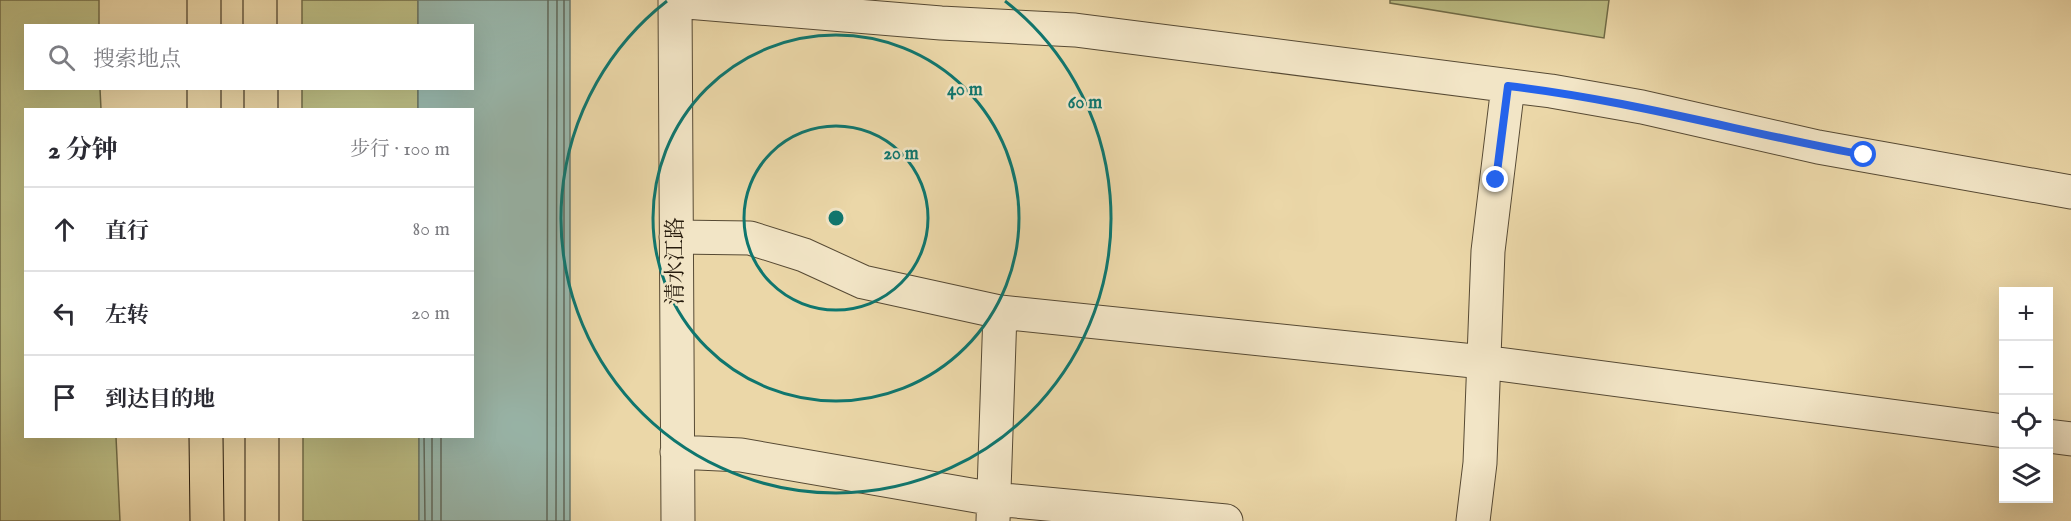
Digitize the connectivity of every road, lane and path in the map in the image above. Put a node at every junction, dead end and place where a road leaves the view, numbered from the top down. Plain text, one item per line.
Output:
1 (204, 0) edge
2 (260, 0) edge
3 (675, 0) edge
4 (204, 24) edge
5 (260, 24) edge
6 (1508, 86) junction
7 (204, 90) edge
8 (261, 90) edge
9 (204, 108) edge
10 (261, 108) edge
11 (2071, 192) edge
12 (676, 237) junction
13 (1000, 312) junction
14 (1483, 362) junction
15 (1999, 430) edge
16 (2053, 437) edge
17 (206, 438) edge
18 (262, 438) edge
19 (2071, 439) edge
20 (677, 452) junction
21 (994, 510) edge
22 (207, 521) edge
23 (262, 521) edge
24 (678, 521) edge
25 (1226, 521) edge
26 (1473, 521) edge

1 - 4 highway
2 - 5 highway
3 - 6 street
3 - 12 street, 清水江路
6 - 11 street
6 - 14 street
7 - 9 highway
8 - 10 highway
12 - 13 street
12 - 20 street, 清水江路
13 - 14 street
13 - 21 street
14 - 15 street
14 - 26 street
16 - 19 street
17 - 22 highway
18 - 23 highway
20 - 21 street
20 - 24 street, 清水江路
21 - 25 street

